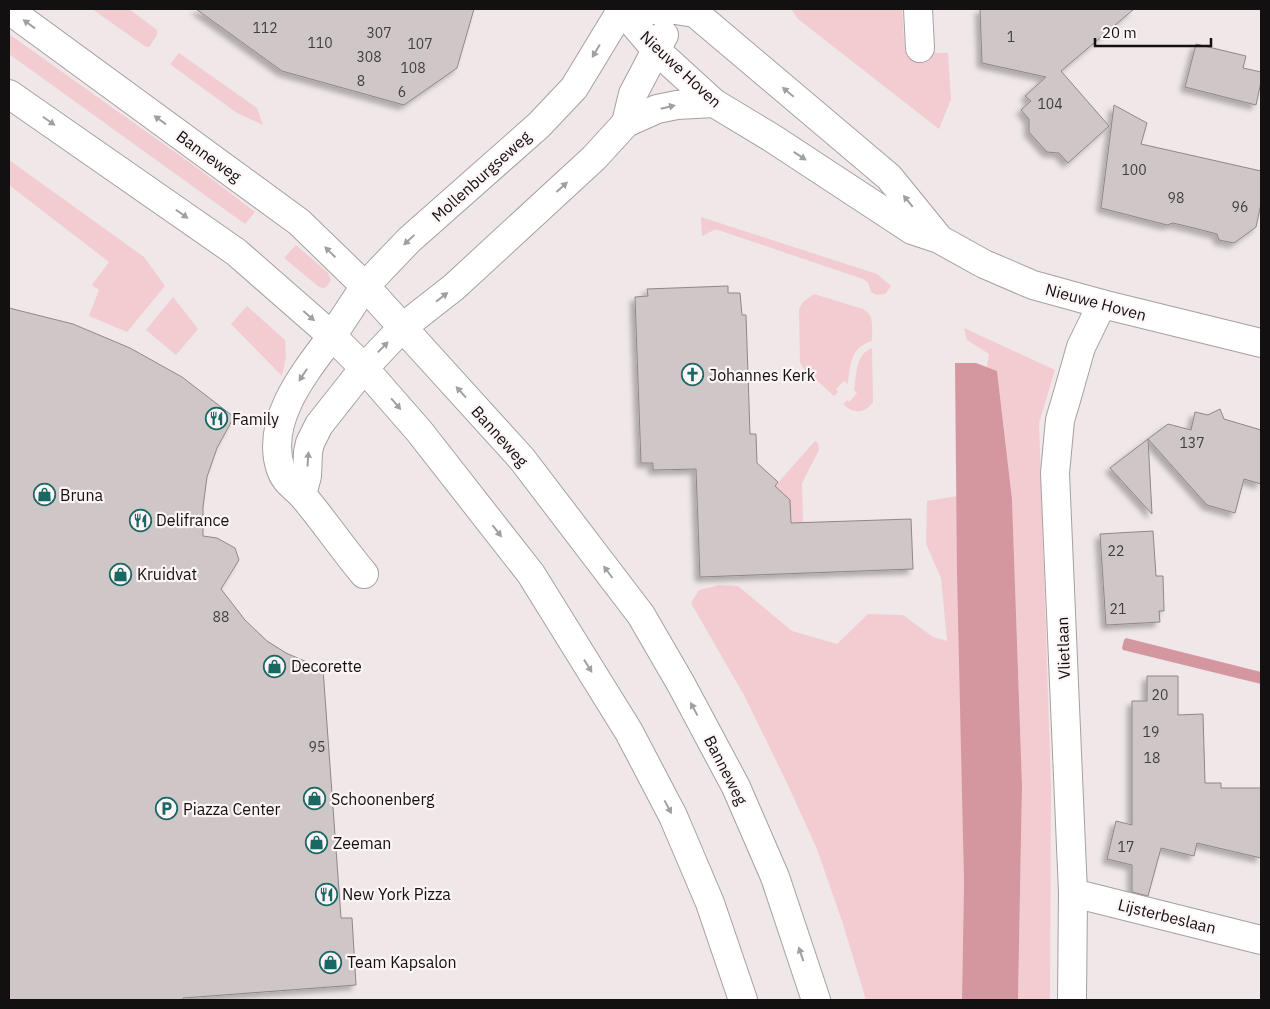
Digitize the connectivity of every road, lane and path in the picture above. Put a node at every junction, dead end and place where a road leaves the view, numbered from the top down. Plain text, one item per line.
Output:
1 (622, 9) edge
2 (676, 9) edge
3 (918, 9) edge
4 (9, 10) edge
5 (920, 48) dead end
6 (656, 50) junction
7 (9, 94) edge
8 (714, 103) junction
9 (626, 123) junction
10 (939, 239) junction
11 (365, 286) junction
12 (1102, 304) junction
13 (403, 327) junction
14 (332, 336) junction
15 (1261, 344) edge
16 (364, 368) junction
17 (302, 495) junction
18 (364, 574) dead end
19 (1073, 892) junction
20 (1261, 940) edge
21 (743, 1000) edge
22 (816, 1000) edge
23 (1072, 1000) edge

1 - 2 street, Nieuwe Hoven
1 - 6 street, Nieuwe Hoven
1 -> 11 street, Mollenburgseweg
2 - 6 street
10 -> 2 street, Nieuwe Hoven
3 - 5 street
11 -> 4 street, Banneweg
6 - 8 street, Nieuwe Hoven
6 - 9 street
7 -> 14 street
9 -> 8 street
8 -> 10 street, Nieuwe Hoven
13 -> 9 street
10 - 12 street, Nieuwe Hoven
11 - 13 street, Banneweg
11 - 14 street, Mollenburgseweg
12 - 15 street, Nieuwe Hoven
12 - 19 street, Vlietlaan
16 -> 13 street
22 -> 13 street, Banneweg
14 - 16 street
14 -> 17 street
17 -> 16 street
16 -> 21 street
17 - 18 street
19 - 20 street, Lijsterbeslaan
19 - 23 street, Vlietlaan

